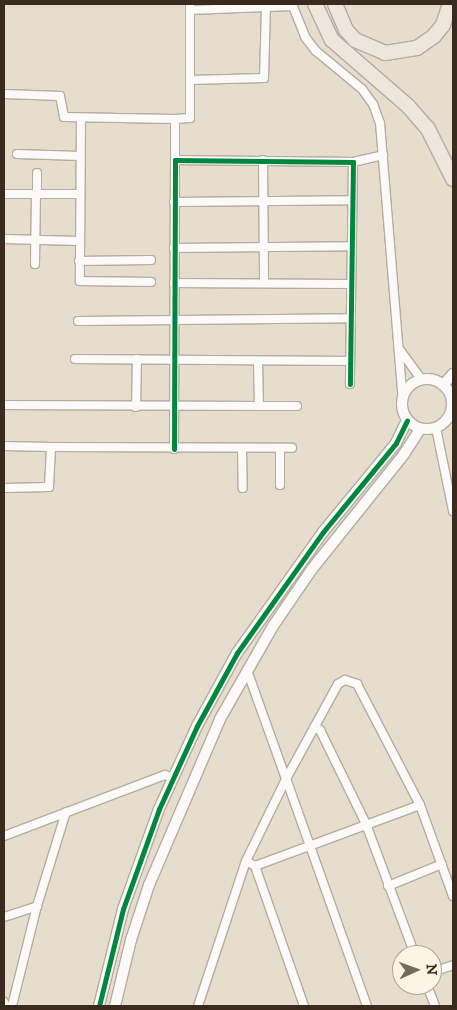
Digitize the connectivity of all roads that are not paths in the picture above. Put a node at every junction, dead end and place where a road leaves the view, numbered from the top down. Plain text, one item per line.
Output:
1 (315, 4) edge
2 (335, 4) edge
3 (451, 4) edge
4 (292, 5) edge
5 (266, 6) junction
6 (190, 7) edge
7 (453, 9) edge
8 (190, 80) junction
9 (4, 94) edge
10 (81, 118) junction
11 (175, 120) junction
12 (16, 154) dead end
13 (80, 156) junction
14 (383, 156) junction
15 (175, 160) junction
16 (263, 160) junction
17 (353, 162) junction
18 (37, 174) dead end
19 (453, 179) edge
20 (4, 194) edge
21 (36, 194) junction
22 (79, 194) junction
23 (351, 200) junction
24 (264, 201) junction
25 (174, 202) junction
26 (4, 239) edge
27 (35, 240) junction
28 (80, 241) junction
29 (351, 246) junction
30 (263, 247) junction
31 (174, 248) junction
32 (152, 260) dead end
33 (79, 261) junction
34 (35, 264) dead end
35 (151, 282) dead end
36 (174, 283) junction
37 (264, 283) junction
38 (351, 284) junction
39 (351, 318) junction
40 (173, 320) junction
41 (78, 321) dead end
42 (398, 346) junction
43 (75, 359) dead end
44 (137, 359) junction
45 (173, 359) junction
46 (258, 361) junction
47 (350, 361) junction
48 (453, 374) edge
49 (422, 380) junction
50 (350, 384) dead end
51 (443, 385) junction
52 (402, 400) junction
53 (4, 404) edge
54 (259, 406) junction
55 (297, 406) dead end
56 (136, 407) junction
57 (172, 407) junction
58 (407, 420) junction
59 (436, 428) junction
60 (420, 429) junction
61 (4, 446) edge
62 (51, 447) junction
63 (242, 448) junction
64 (280, 448) junction
65 (292, 448) dead end
66 (174, 449) junction
67 (280, 485) dead end
68 (4, 488) edge
69 (243, 488) dead end
70 (453, 511) edge
71 (247, 670) junction
72 (314, 726) junction
73 (173, 778) junction
74 (286, 779) junction
75 (420, 804) junction
76 (66, 812) junction
77 (366, 824) junction
78 (4, 836) edge
79 (148, 840) junction
80 (310, 844) junction
81 (164, 845) junction
82 (246, 861) junction
83 (442, 864) junction
84 (255, 866) junction
85 (388, 886) junction
86 (453, 896) edge
87 (37, 906) junction
88 (4, 917) edge
89 (411, 945) edge
90 (4, 1002) edge
91 (6, 1006) edge
92 (12, 1006) edge
93 (99, 1006) edge
94 (115, 1006) edge
95 (198, 1006) edge
96 (304, 1006) edge
97 (367, 1006) edge

1 - 19 highway
2 - 3 highway
3 - 7 highway
4 - 5 street
4 - 14 street
5 - 6 street
5 - 8 street
6 - 8 street
8 - 11 street
9 - 10 street
10 - 11 street
10 - 13 street
11 - 15 street
12 - 13 street
13 - 22 street
14 - 17 street
14 - 42 street
15 - 16 street
15 - 25 street
16 - 17 street
16 - 24 street
17 - 23 street
18 - 21 street
20 - 21 street
21 - 22 street
21 - 27 street
22 - 28 street
23 - 24 street
23 - 29 street
24 - 25 street
24 - 30 street
25 - 31 street
26 - 27 street
27 - 28 street
27 - 34 street
28 - 33 street
29 - 30 street
29 - 38 street
30 - 31 street
30 - 37 street
31 - 36 street
32 - 33 street
33 - 35 street
36 - 37 street
36 - 40 street
37 - 38 street
38 - 39 street
39 - 40 street
39 - 47 street
40 - 41 street
40 - 45 street
42 - 49 street
42 - 52 street
43 - 44 street
44 - 45 street
44 - 56 street
45 - 46 street
45 - 57 street
46 - 47 street
46 - 54 street
47 - 50 street
48 - 51 street
49 - 51 street
49 - 52 street
51 - 59 street
52 - 58 street
53 - 56 street
54 - 55 street
54 - 57 street
56 - 57 street
57 - 66 street
58 - 60 street
58 - 73 street
59 - 60 street
59 - 70 street
60 - 71 street
61 - 62 street
62 - 66 street
62 - 68 street
63 - 64 street
63 - 66 street
63 - 69 street
64 - 65 street
64 - 67 street
71 - 74 street
71 - 81 street
72 - 74 street
72 - 75 street
72 - 77 street
73 - 76 street
73 - 79 street
74 - 80 street
74 - 82 street
75 - 77 street
75 - 83 street
76 - 78 street
76 - 87 street
77 - 80 street
77 - 85 street
79 - 81 street
79 - 93 street
80 - 84 street
80 - 97 street
81 - 94 street
82 - 84 street
82 - 95 street
83 - 85 street
83 - 86 street
84 - 96 street
85 - 89 street
87 - 88 street
87 - 92 street
90 - 91 street

